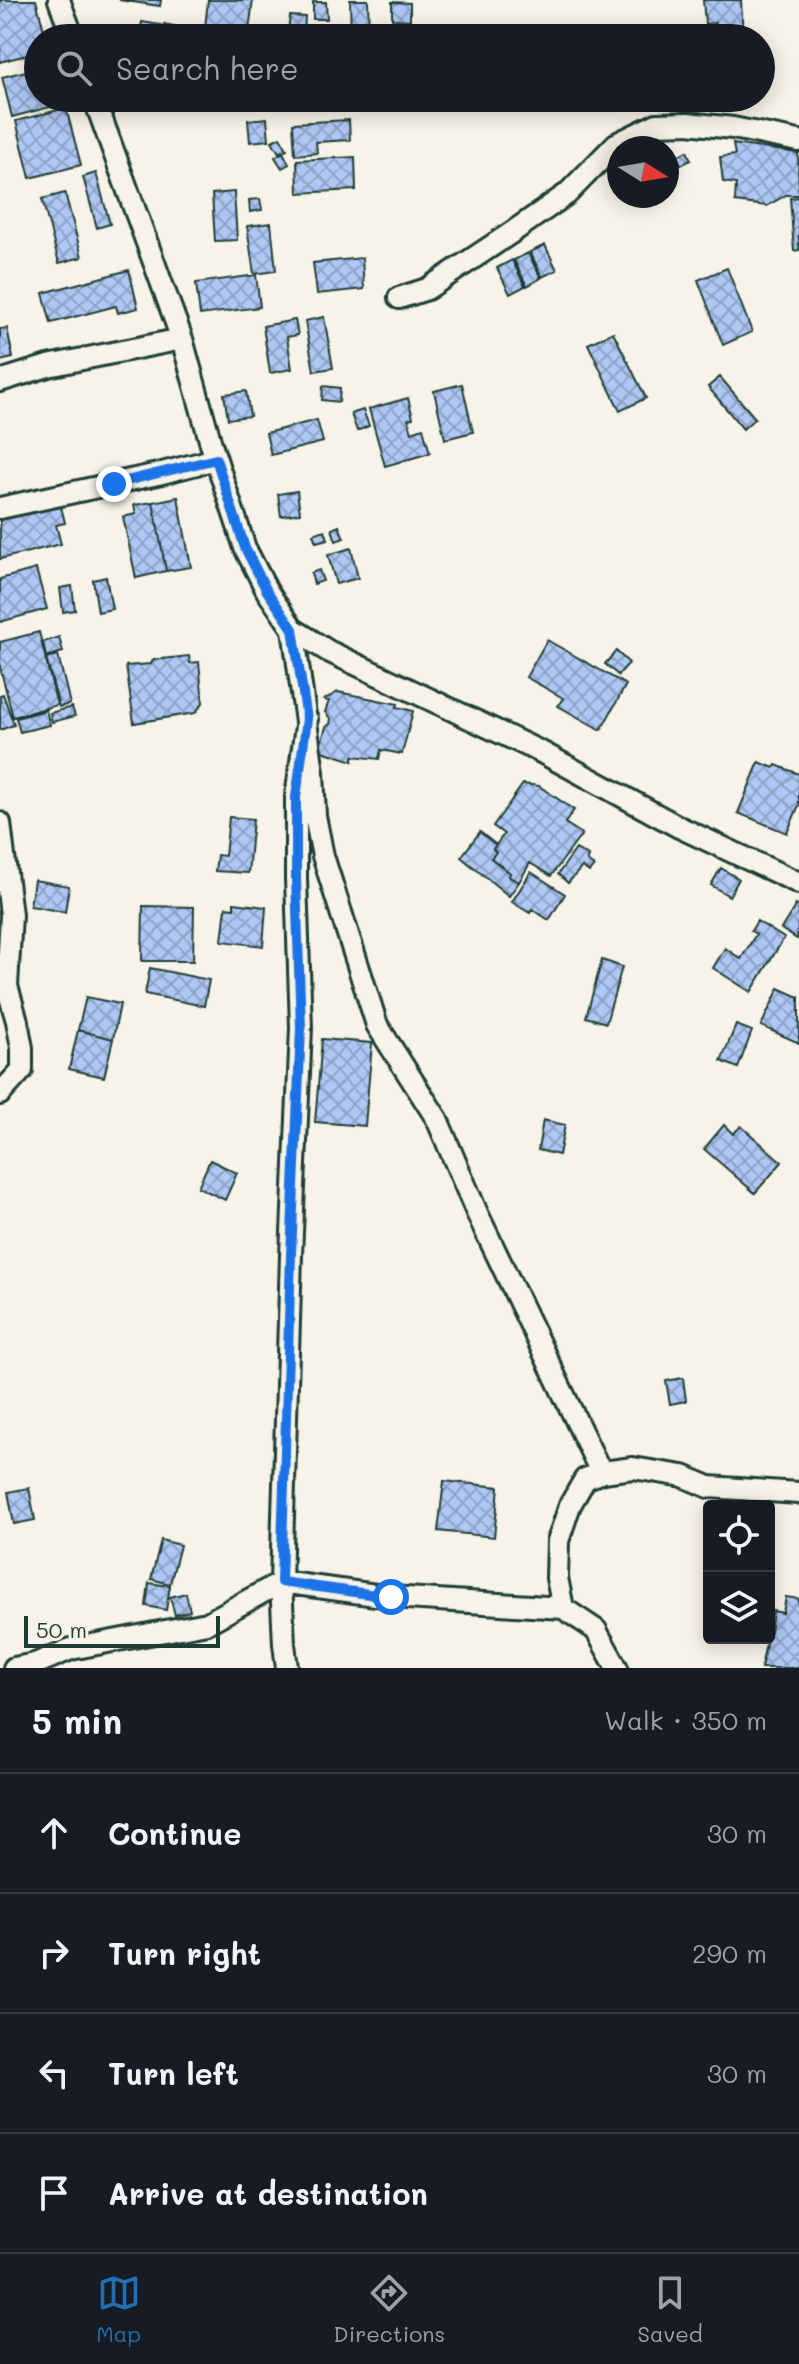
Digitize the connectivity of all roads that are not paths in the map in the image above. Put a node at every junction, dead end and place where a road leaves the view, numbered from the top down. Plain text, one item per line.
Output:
1 (59, 0) edge
2 (68, 24) edge
3 (99, 112) edge
4 (799, 141) edge
5 (399, 298) dead end
6 (182, 339) junction
7 (0, 381) edge
8 (216, 459) junction
9 (0, 508) edge
10 (293, 629) junction
11 (307, 719) junction
12 (0, 823) edge
13 (2, 849) edge
14 (799, 883) edge
15 (0, 1094) edge
16 (603, 1472) junction
17 (799, 1493) edge
18 (281, 1582) junction
19 (563, 1608) junction
20 (14, 1668) edge
21 (287, 1668) edge
22 (617, 1668) edge

1 - 2 street
3 - 6 street
4 - 5 street
6 - 7 street
6 - 8 street
8 - 9 street
8 - 10 street
10 - 11 street
10 - 14 street
11 - 16 street
11 - 18 street
12 - 13 street
13 - 15 street
16 - 17 street
16 - 19 street
18 - 19 street
18 - 20 street
18 - 21 street
19 - 22 street

